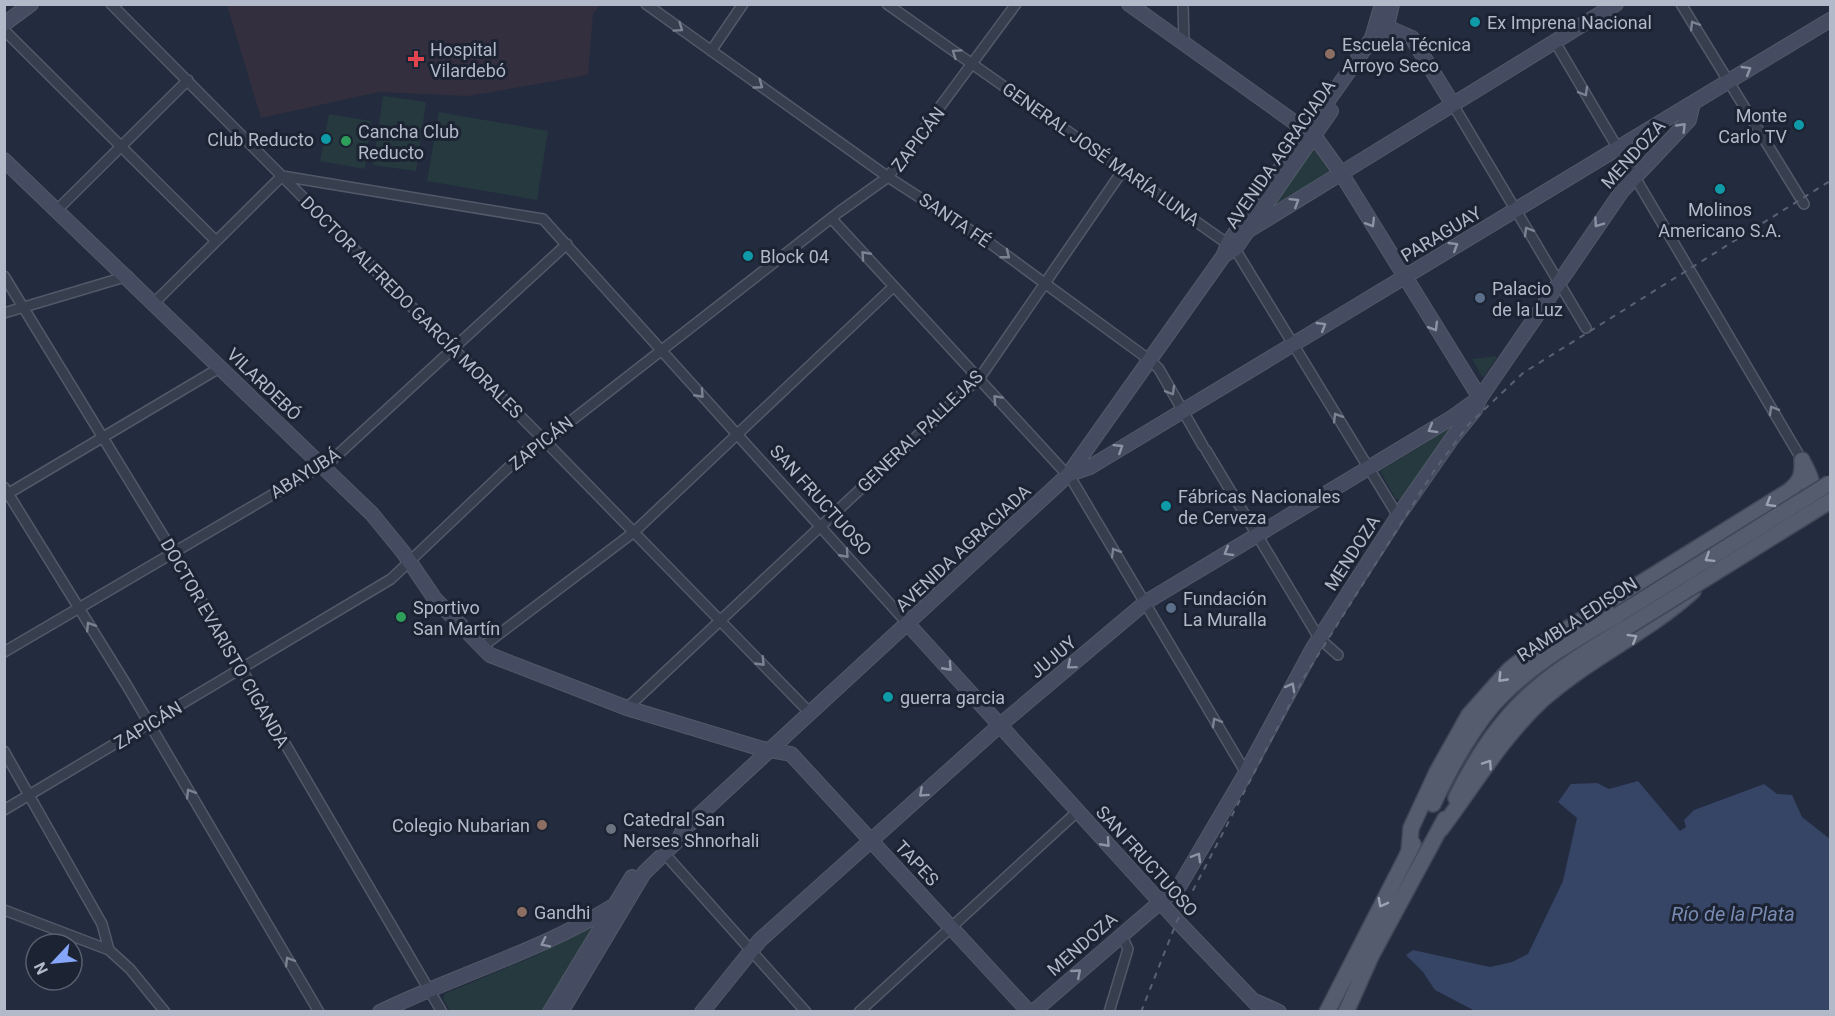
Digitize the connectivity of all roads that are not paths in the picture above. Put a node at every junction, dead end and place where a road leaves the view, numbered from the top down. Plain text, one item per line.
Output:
1 (31, 4) edge
2 (111, 4) edge
3 (646, 4) edge
4 (743, 4) edge
5 (887, 4) edge
6 (1016, 4) edge
7 (1129, 4) edge
8 (1183, 4) edge
9 (1382, 4) edge
10 (1392, 4) edge
11 (1616, 4) edge
12 (1681, 4) edge
13 (1830, 20) edge
14 (4, 24) edge
15 (1382, 24) junction
16 (4, 30) edge
17 (1412, 38) junction
18 (1555, 42) junction
19 (1184, 43) junction
20 (711, 51) junction
21 (973, 65) junction
22 (188, 80) junction
23 (1728, 82) junction
24 (1452, 103) junction
25 (1692, 103) junction
26 (1311, 134) junction
27 (121, 146) junction
28 (1617, 149) junction
29 (4, 160) edge
30 (1123, 171) junction
31 (1341, 173) junction
32 (282, 176) junction
33 (1634, 176) junction
34 (888, 177) junction
35 (1804, 204) dead end
36 (58, 209) junction
37 (1515, 210) junction
38 (831, 218) junction
39 (1249, 230) junction
40 (216, 241) junction
41 (567, 244) junction
42 (1229, 249) junction
43 (4, 276) edge
44 (128, 276) junction
45 (1404, 277) junction
46 (1558, 281) junction
47 (1043, 284) junction
48 (893, 287) junction
49 (154, 303) junction
50 (23, 308) junction
51 (4, 313) edge
52 (1586, 327) dead end
53 (1293, 343) junction
54 (453, 349) junction
55 (661, 350) junction
56 (1151, 361) junction
57 (221, 367) junction
58 (978, 379) junction
59 (1480, 398) junction
60 (1182, 410) junction
61 (736, 433) junction
62 (103, 437) junction
63 (544, 440) junction
64 (1802, 460) junction
65 (322, 466) junction
66 (1367, 467) junction
67 (1068, 475) junction
68 (1830, 483) edge
69 (6, 492) edge
70 (1830, 501) edge
71 (1398, 516) junction
72 (820, 526) junction
73 (634, 532) junction
74 (1257, 534) junction
75 (173, 552) junction
76 (410, 562) junction
77 (1146, 602) junction
78 (79, 608) junction
79 (720, 620) junction
80 (1622, 621) junction
81 (908, 624) junction
82 (1319, 638) junction
83 (482, 647) junction
84 (4, 652) edge
85 (1338, 656) dead end
86 (242, 670) junction
87 (627, 708) junction
88 (811, 714) junction
89 (149, 724) junction
90 (1000, 725) junction
91 (772, 750) junction
92 (4, 751) edge
93 (1246, 773) junction
94 (31, 795) junction
95 (4, 810) edge
96 (1078, 811) junction
97 (1441, 829) junction
98 (683, 830) junction
99 (872, 840) junction
100 (1409, 852) junction
101 (664, 853) junction
102 (1160, 902) junction
103 (615, 905) junction
104 (4, 910) edge
105 (952, 926) junction
106 (1121, 934) junction
107 (752, 949) junction
108 (110, 950) junction
109 (428, 988) junction
110 (1252, 1000) junction
111 (165, 1011) edge
112 (319, 1011) edge
113 (380, 1011) edge
114 (442, 1011) edge
115 (550, 1011) edge
116 (561, 1011) edge
117 (702, 1011) edge
118 (806, 1011) edge
119 (859, 1011) edge
120 (1031, 1011) edge
121 (1109, 1011) edge
122 (1264, 1011) edge
123 (1279, 1011) edge
124 (1326, 1011) edge
125 (1346, 1011) edge

1 - 14 street
2 - 22 street, DOCTOR ALFREDO GARCÍA MORALES
3 -> 20 street, SANTA FÉ
4 - 20 street
21 -> 5 street, GENERAL JOSÉ MARÍA LUNA
6 - 21 street, ZAPICÁN
7 - 19 street
8 - 19 street
9 - 15 street, AVENIDA AGRACIADA
10 - 15 street, AVENIDA AGRACIADA
10 - 17 street
11 - 18 street
23 -> 12 street
23 -> 13 street, PARAGUAY
15 - 17 street
15 - 26 street, AVENIDA AGRACIADA
16 - 27 street
17 - 24 street
18 - 24 street
18 -> 28 street
19 - 26 street
20 -> 34 street, SANTA FÉ
21 - 30 street, GENERAL JOSÉ MARÍA LUNA
21 - 34 street, ZAPICÁN
22 - 27 street
22 - 32 street, DOCTOR ALFREDO GARCÍA MORALES
23 - 25 street, PARAGUAY
23 - 35 street
24 - 31 street
24 - 37 street
25 - 28 street, PARAGUAY
33 -> 25 street, MENDOZA
26 - 31 street
26 - 39 street, AVENIDA AGRACIADA
26 - 42 street, AVENIDA AGRACIADA
27 - 36 street
27 - 40 street
28 - 33 street
28 - 37 street, PARAGUAY
29 - 36 street, VILARDEBÓ
30 - 42 street, GENERAL JOSÉ MARÍA LUNA
30 - 47 street, GENERAL PALLEJAS
39 -> 31 street
31 -> 45 street
32 - 40 street
32 - 41 street, SAN FRUCTUOSO
32 - 54 street, DOCTOR ALFREDO GARCÍA MORALES
33 -> 46 street, MENDOZA
64 -> 33 street
34 - 38 street, ZAPICÁN
34 -> 47 street, SANTA FÉ
36 - 44 street, VILARDEBÓ
45 -> 37 street, PARAGUAY
46 -> 37 street
48 -> 38 street
38 - 55 street, ZAPICÁN
39 - 42 street, AVENIDA AGRACIADA
40 - 49 street
41 - 54 street, ABAYUBÁ
41 - 55 street, SAN FRUCTUOSO
42 - 53 street, GENERAL JOSÉ MARÍA LUNA
42 - 56 street, AVENIDA AGRACIADA
43 - 50 street, DOCTOR EVARISTO CIGANDA
44 - 49 street, VILARDEBÓ
44 - 50 street
53 -> 45 street, PARAGUAY
45 -> 59 street
46 - 52 street
46 - 59 street, MENDOZA
47 - 56 street, SANTA FÉ
47 - 58 street, GENERAL PALLEJAS
48 - 58 street
48 - 61 street
49 - 57 street, VILARDEBÓ
50 - 51 street
50 - 62 street, DOCTOR EVARISTO CIGANDA
53 - 60 street, PARAGUAY
66 -> 53 street, GENERAL JOSÉ MARÍA LUNA
54 - 63 street, DOCTOR ALFREDO GARCÍA MORALES
54 - 65 street, ABAYUBÁ
55 -> 61 street, SAN FRUCTUOSO
55 - 63 street, ZAPICÁN
56 -> 60 street, SANTA FÉ
56 - 67 street, AVENIDA AGRACIADA
57 - 62 street
57 - 65 street, VILARDEBÓ
67 -> 58 street
58 - 72 street, GENERAL PALLEJAS
59 -> 66 street, JUJUY
59 - 71 street, MENDOZA
67 -> 60 street, PARAGUAY
60 - 74 street, SANTA FÉ
61 - 72 street, SAN FRUCTUOSO
61 - 73 street
62 - 69 street
62 - 75 street, DOCTOR EVARISTO CIGANDA
63 - 73 street, DOCTOR ALFREDO GARCÍA MORALES
63 - 76 street, ZAPICÁN
97 -> 64 main road
64 -> 100 main road
65 - 75 street, ABAYUBÁ
65 - 76 street, VILARDEBÓ
66 - 71 street, GENERAL JOSÉ MARÍA LUNA
66 - 74 street, JUJUY
77 -> 67 street
67 - 81 street, AVENIDA AGRACIADA
68 -> 80 main road, RAMBLA EDISON, bridge
69 - 78 street
70 - 80 main road, RAMBLA EDISON, bridge
71 - 82 street, MENDOZA
72 - 79 street, GENERAL PALLEJAS
72 -> 81 street, SAN FRUCTUOSO
73 - 79 street, DOCTOR ALFREDO GARCÍA MORALES
73 - 83 street
74 -> 77 street, JUJUY
74 - 82 street, SANTA FÉ
75 - 78 street, ABAYUBÁ
75 - 86 street, DOCTOR EVARISTO CIGANDA
76 - 83 street, VILARDEBÓ
76 - 86 street, ZAPICÁN
77 -> 90 street, JUJUY
93 -> 77 street
78 - 84 street, ABAYUBÁ
89 -> 78 street
79 - 87 street, GENERAL PALLEJAS
79 -> 88 street, DOCTOR ALFREDO GARCÍA MORALES
80 - 97 main road, RAMBLA EDISON
80 - 100 main road, RAMBLA EDISON
81 - 88 street, AVENIDA AGRACIADA
81 -> 90 street, SAN FRUCTUOSO
82 - 85 street, SANTA FÉ
93 -> 82 street, MENDOZA
83 - 87 street, VILARDEBÓ
86 - 89 street, ZAPICÁN
86 - 109 street, DOCTOR EVARISTO CIGANDA
87 - 91 street, TAPES
88 - 91 street, AVENIDA AGRACIADA
89 - 94 street, ZAPICÁN
112 -> 89 street
90 - 96 street, SAN FRUCTUOSO
90 -> 99 street, JUJUY
91 - 98 street, AVENIDA AGRACIADA
91 - 99 street, TAPES
92 - 94 street
102 -> 93 street, MENDOZA
94 - 95 street, ZAPICÁN
94 - 108 street
96 -> 102 street, SAN FRUCTUOSO
96 - 105 street
97 - 125 main road, RAMBLA EDISON
98 - 101 street, AVENIDA AGRACIADA
98 - 103 street, AVENIDA AGRACIADA
99 - 105 street, TAPES
99 - 107 street, JUJUY
100 -> 124 main road, RAMBLA EDISON
101 - 107 street
101 - 116 street, AVENIDA AGRACIADA
102 - 106 street, MENDOZA
102 - 110 street, SAN FRUCTUOSO
103 -> 109 street
103 - 115 street, AVENIDA AGRACIADA
104 - 108 street
105 - 119 street
105 - 120 street, TAPES
120 -> 106 street, MENDOZA
106 - 121 street
107 - 117 street, JUJUY
107 - 118 street
108 - 111 street
109 - 113 street
109 - 114 street, DOCTOR EVARISTO CIGANDA
110 - 122 street, SAN FRUCTUOSO
110 - 123 street, SAN FRUCTUOSO

